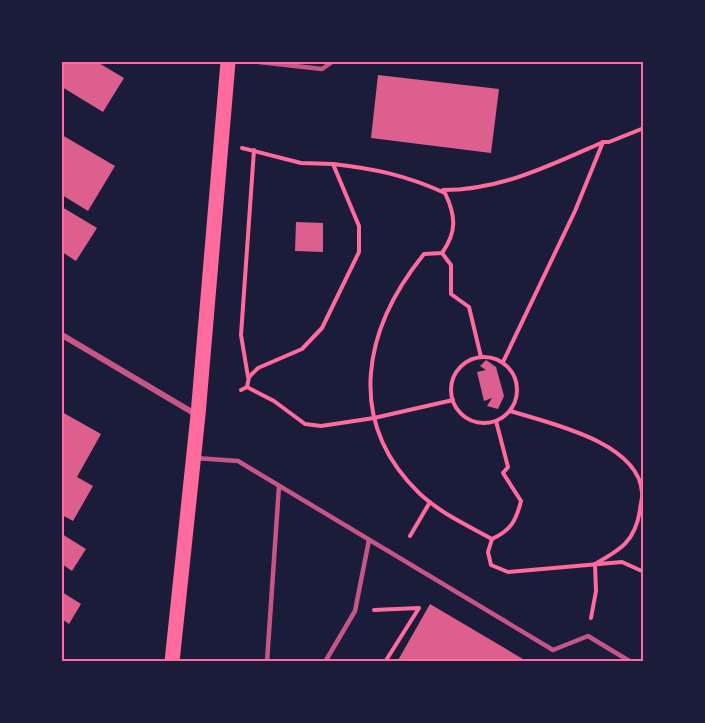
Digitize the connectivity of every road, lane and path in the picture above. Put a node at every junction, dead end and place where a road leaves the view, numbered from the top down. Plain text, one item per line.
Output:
1 (228, 62) edge
2 (259, 62) edge
3 (332, 62) edge
4 (644, 128) edge
5 (603, 142) junction
6 (221, 146) junction
7 (254, 150) junction
8 (333, 164) junction
9 (440, 190) junction
10 (442, 253) junction
11 (62, 335) edge
12 (481, 357) junction
13 (502, 362) junction
14 (249, 377) junction
15 (247, 387) junction
16 (241, 390) dead end
17 (453, 400) junction
18 (510, 411) junction
19 (198, 415) junction
20 (374, 418) junction
21 (496, 421) junction
22 (193, 458) junction
23 (279, 486) junction
24 (430, 502) junction
25 (410, 536) dead end
26 (492, 539) junction
27 (369, 540) junction
28 (595, 564) junction
29 (644, 572) edge
30 (355, 611) junction
31 (588, 636) junction
32 (172, 662) edge
33 (267, 662) edge
34 (325, 662) edge
35 (386, 662) edge
36 (631, 662) edge

1 - 6 main road
2 - 3 lane
4 - 5 path
5 - 9 path
5 - 13 path
6 - 7 path
6 - 19 main road
7 - 8 path
7 - 14 path
8 - 9 path
8 - 14 path
9 - 10 path
10 - 12 path
10 - 20 path
11 - 19 street
12 - 13 path
12 - 17 path
13 - 18 path
14 - 15 path
15 - 16 path
15 - 20 path
17 - 20 path
17 - 21 path
18 - 21 path
18 - 28 path
19 - 22 main road
20 - 24 path
21 - 26 path
22 - 23 lane
22 - 32 main road
23 - 27 lane
23 - 33 lane
24 - 25 path
24 - 26 path
26 - 28 path
27 - 30 lane
27 - 31 lane
28 - 29 path
28 - 31 path
30 - 34 lane
30 - 35 path
31 - 36 lane

